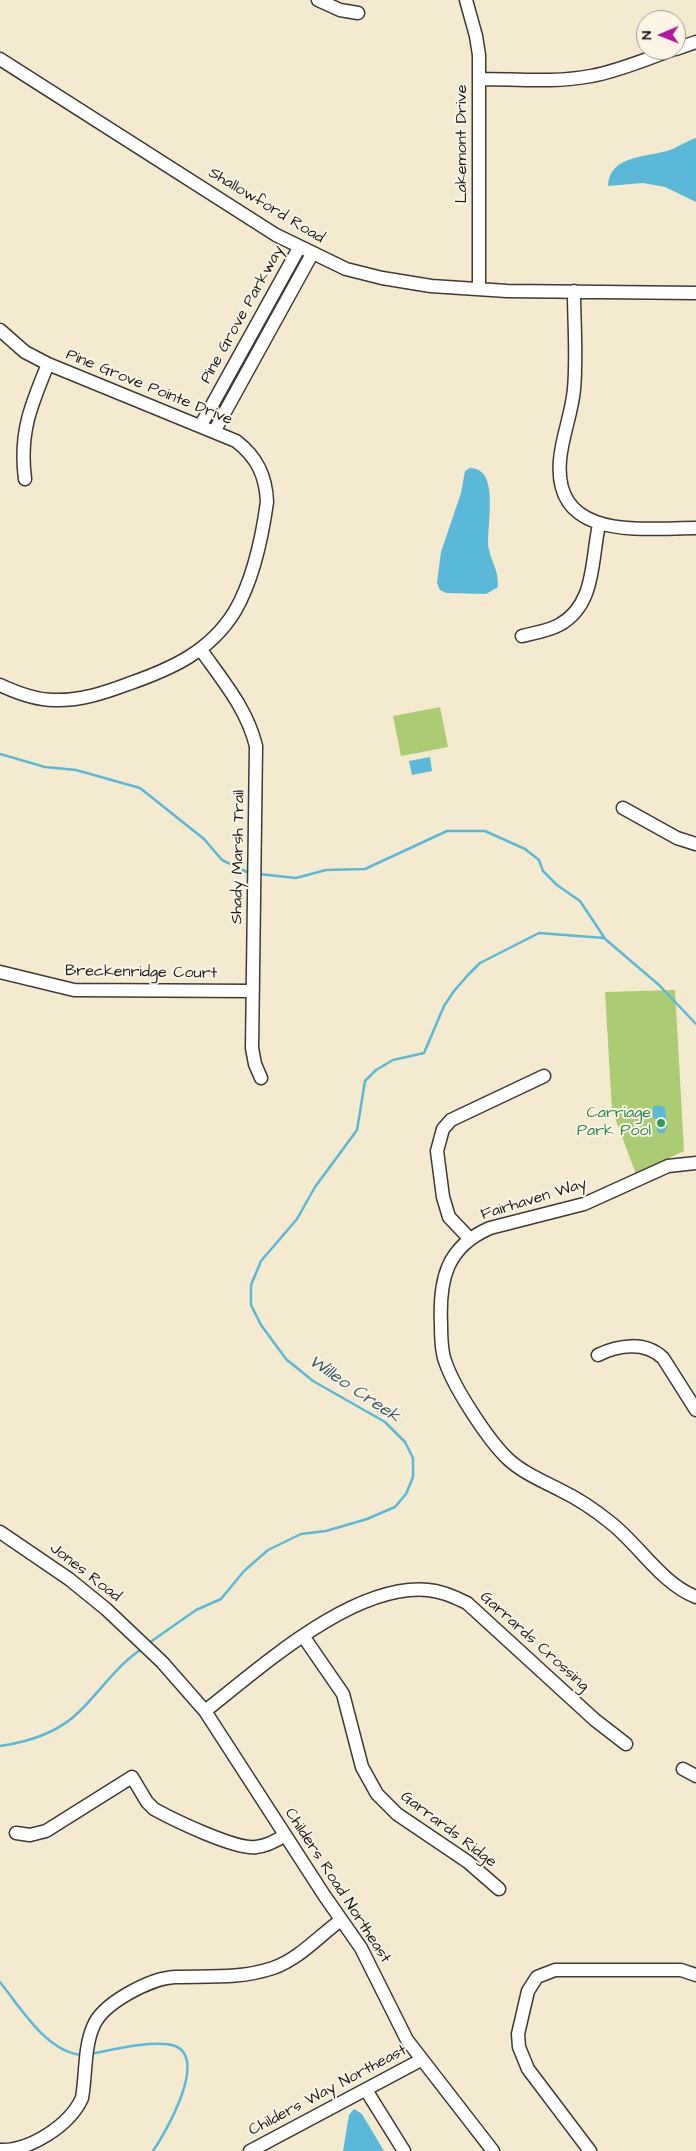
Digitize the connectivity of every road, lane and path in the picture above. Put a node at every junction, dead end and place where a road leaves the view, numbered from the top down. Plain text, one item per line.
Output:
1 (318, 0) edge
2 (466, 0) edge
3 (358, 13) dead end
4 (0, 60) edge
5 (644, 60) edge
6 (479, 79) junction
7 (299, 248) junction
8 (312, 254) junction
9 (479, 289) junction
10 (574, 291) junction
11 (696, 293) edge
12 (0, 330) edge
13 (48, 364) junction
14 (201, 425) junction
15 (215, 430) junction
16 (25, 479) dead end
17 (599, 525) junction
18 (696, 528) edge
19 (522, 636) dead end
20 (201, 650) junction
21 (0, 685) edge
22 (623, 808) dead end
23 (696, 844) edge
24 (0, 972) edge
25 (253, 991) junction
26 (544, 1076) dead end
27 (261, 1078) dead end
28 (696, 1163) edge
29 (469, 1238) junction
30 (598, 1355) dead end
31 (696, 1410) edge
32 (0, 1532) edge
33 (696, 1597) edge
34 (303, 1636) junction
35 (145, 1645) joint
36 (205, 1712) junction
37 (626, 1744) dead end
38 (683, 1769) dead end
39 (696, 1776) edge
40 (16, 1833) dead end
41 (285, 1835) junction
42 (499, 1889) dead end
43 (341, 1920) junction
44 (696, 1975) edge
45 (421, 2060) junction
46 (366, 2090) junction
47 (0, 2150) edge
48 (250, 2151) edge
49 (404, 2151) edge
50 (493, 2151) edge
51 (590, 2151) edge

1 - 3 street
2 - 6 street, Lakemont Drive
4 - 7 street, Shallowford Road
5 - 6 street
6 - 9 street, Lakemont Drive
7 - 8 street, Shallowford Road
7 - 14 street, Pine Grove Parkway
8 - 9 street, Shallowford Road
8 - 15 street, Pine Grove Parkway
9 - 10 street, Shallowford Road
10 - 11 street, Shallowford Road
10 - 17 street
12 - 13 street, Pine Grove Pointe Drive
13 - 14 street, Pine Grove Pointe Drive
13 - 16 street
14 - 15 street, Pine Grove Pointe Drive
15 - 20 street, Pine Grove Pointe Drive
17 - 18 street
17 - 19 street
20 - 21 street, Pine Grove Pointe Drive
20 - 25 street, Shady Marsh Trail
22 - 23 street
24 - 25 street, Breckenridge Court
25 - 27 street, Shady Marsh Trail
26 - 29 street
28 - 29 street, Fairhaven Way
29 - 33 street, Fairhaven Way
30 - 31 street
32 - 35 street, Jones Road
34 - 36 street, Garrards Crossing
34 - 37 street, Garrards Crossing
34 - 42 street, Garrards Ridge
35 - 36 street, Childers Road Northeast
36 - 41 street, Childers Road Northeast
38 - 39 street
40 - 41 street
41 - 43 street, Childers Road Northeast
43 - 45 street, Childers Road Northeast
43 - 47 street
44 - 51 street
45 - 46 street, Childers Way Northeast
45 - 50 street, Childers Road Northeast
46 - 48 street, Childers Way Northeast
46 - 49 street

